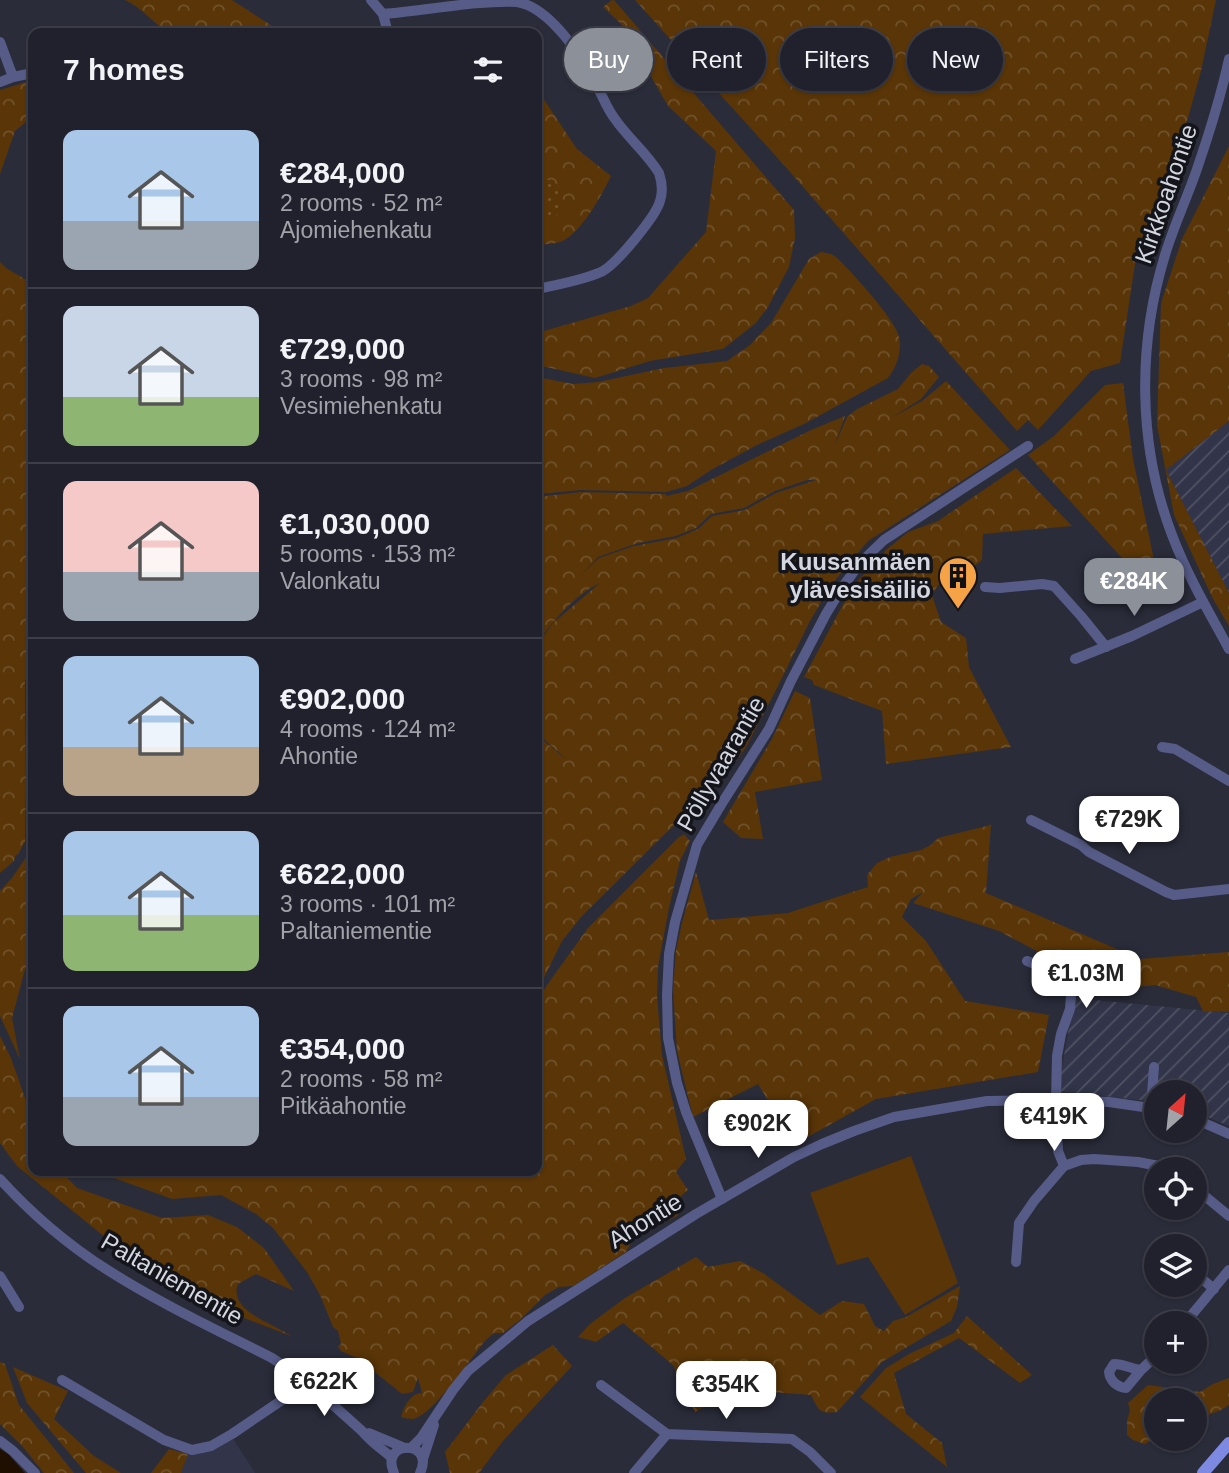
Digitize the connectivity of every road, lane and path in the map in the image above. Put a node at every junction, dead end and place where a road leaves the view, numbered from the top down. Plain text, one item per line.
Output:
1 (371, 0) edge
2 (383, 14) junction
3 (387, 28) edge
4 (0, 42) edge
5 (1229, 59) edge
6 (28, 74) edge
7 (13, 77) junction
8 (0, 82) edge
9 (542, 288) edge
10 (1028, 446) dead end
11 (985, 587) dead end
12 (1203, 602) junction
13 (1106, 647) junction
14 (1229, 649) edge
15 (1075, 659) dead end
16 (1162, 747) dead end
17 (1229, 781) edge
18 (1031, 820) dead end
19 (1229, 890) edge
20 (1027, 961) dead end
21 (1154, 1067) dead end
22 (1154, 1080) edge
23 (1056, 1100) junction
24 (1144, 1107) edge
25 (1208, 1125) edge
26 (1057, 1132) dead end
27 (1229, 1134) edge
28 (1144, 1163) edge
29 (1064, 1166) junction
30 (2, 1185) edge
31 (1207, 1198) edge
32 (722, 1199) junction
33 (1229, 1216) edge
34 (1016, 1262) dead end
35 (1229, 1270) edge
36 (0, 1276) edge
37 (1207, 1283) edge
38 (1214, 1289) junction
39 (19, 1307) dead end
40 (1195, 1311) edge
41 (1144, 1367) edge
42 (1141, 1370) dead end
43 (62, 1381) dead end
44 (306, 1382) junction
45 (601, 1385) dead end
46 (438, 1412) junction
47 (362, 1431) junction
48 (667, 1434) junction
49 (0, 1441) edge
50 (1229, 1443) edge
51 (408, 1448) junction
52 (392, 1467) edge
53 (423, 1468) edge
54 (35, 1473) edge
55 (634, 1473) edge
56 (831, 1473) edge
57 (1203, 1473) edge

1 - 2 street
2 - 3 street
2 - 9 street
4 - 7 street
5 - 12 street, Kirkkoahontie
6 - 7 street
7 - 8 street
10 - 32 street, Pöllyvaarantie
11 - 13 street
12 - 13 street
12 - 14 street, Kirkkoahontie
13 - 15 street
16 - 17 street
18 - 19 street
20 - 23 street
21 - 22 street
23 - 24 street, Ahontie
23 - 32 street, Ahontie
25 - 27 street
26 - 29 street
28 - 29 street
29 - 34 street
30 - 44 street, Paltaniementie
31 - 33 street
32 - 46 street, Ahontie
35 - 38 street
36 - 39 street
37 - 38 street
38 - 40 street
41 - 42 street
43 - 44 street
44 - 47 street, Paltaniementie
45 - 48 street
46 - 51 street, Ahontie
46 - 53 street, Ahontie
47 - 51 street, Paltaniementie
47 - 52 street, Paltaniementie
48 - 55 street
48 - 56 street
49 - 54 street
50 - 57 main road
51 - 52 street, Ahontie
51 - 53 street

